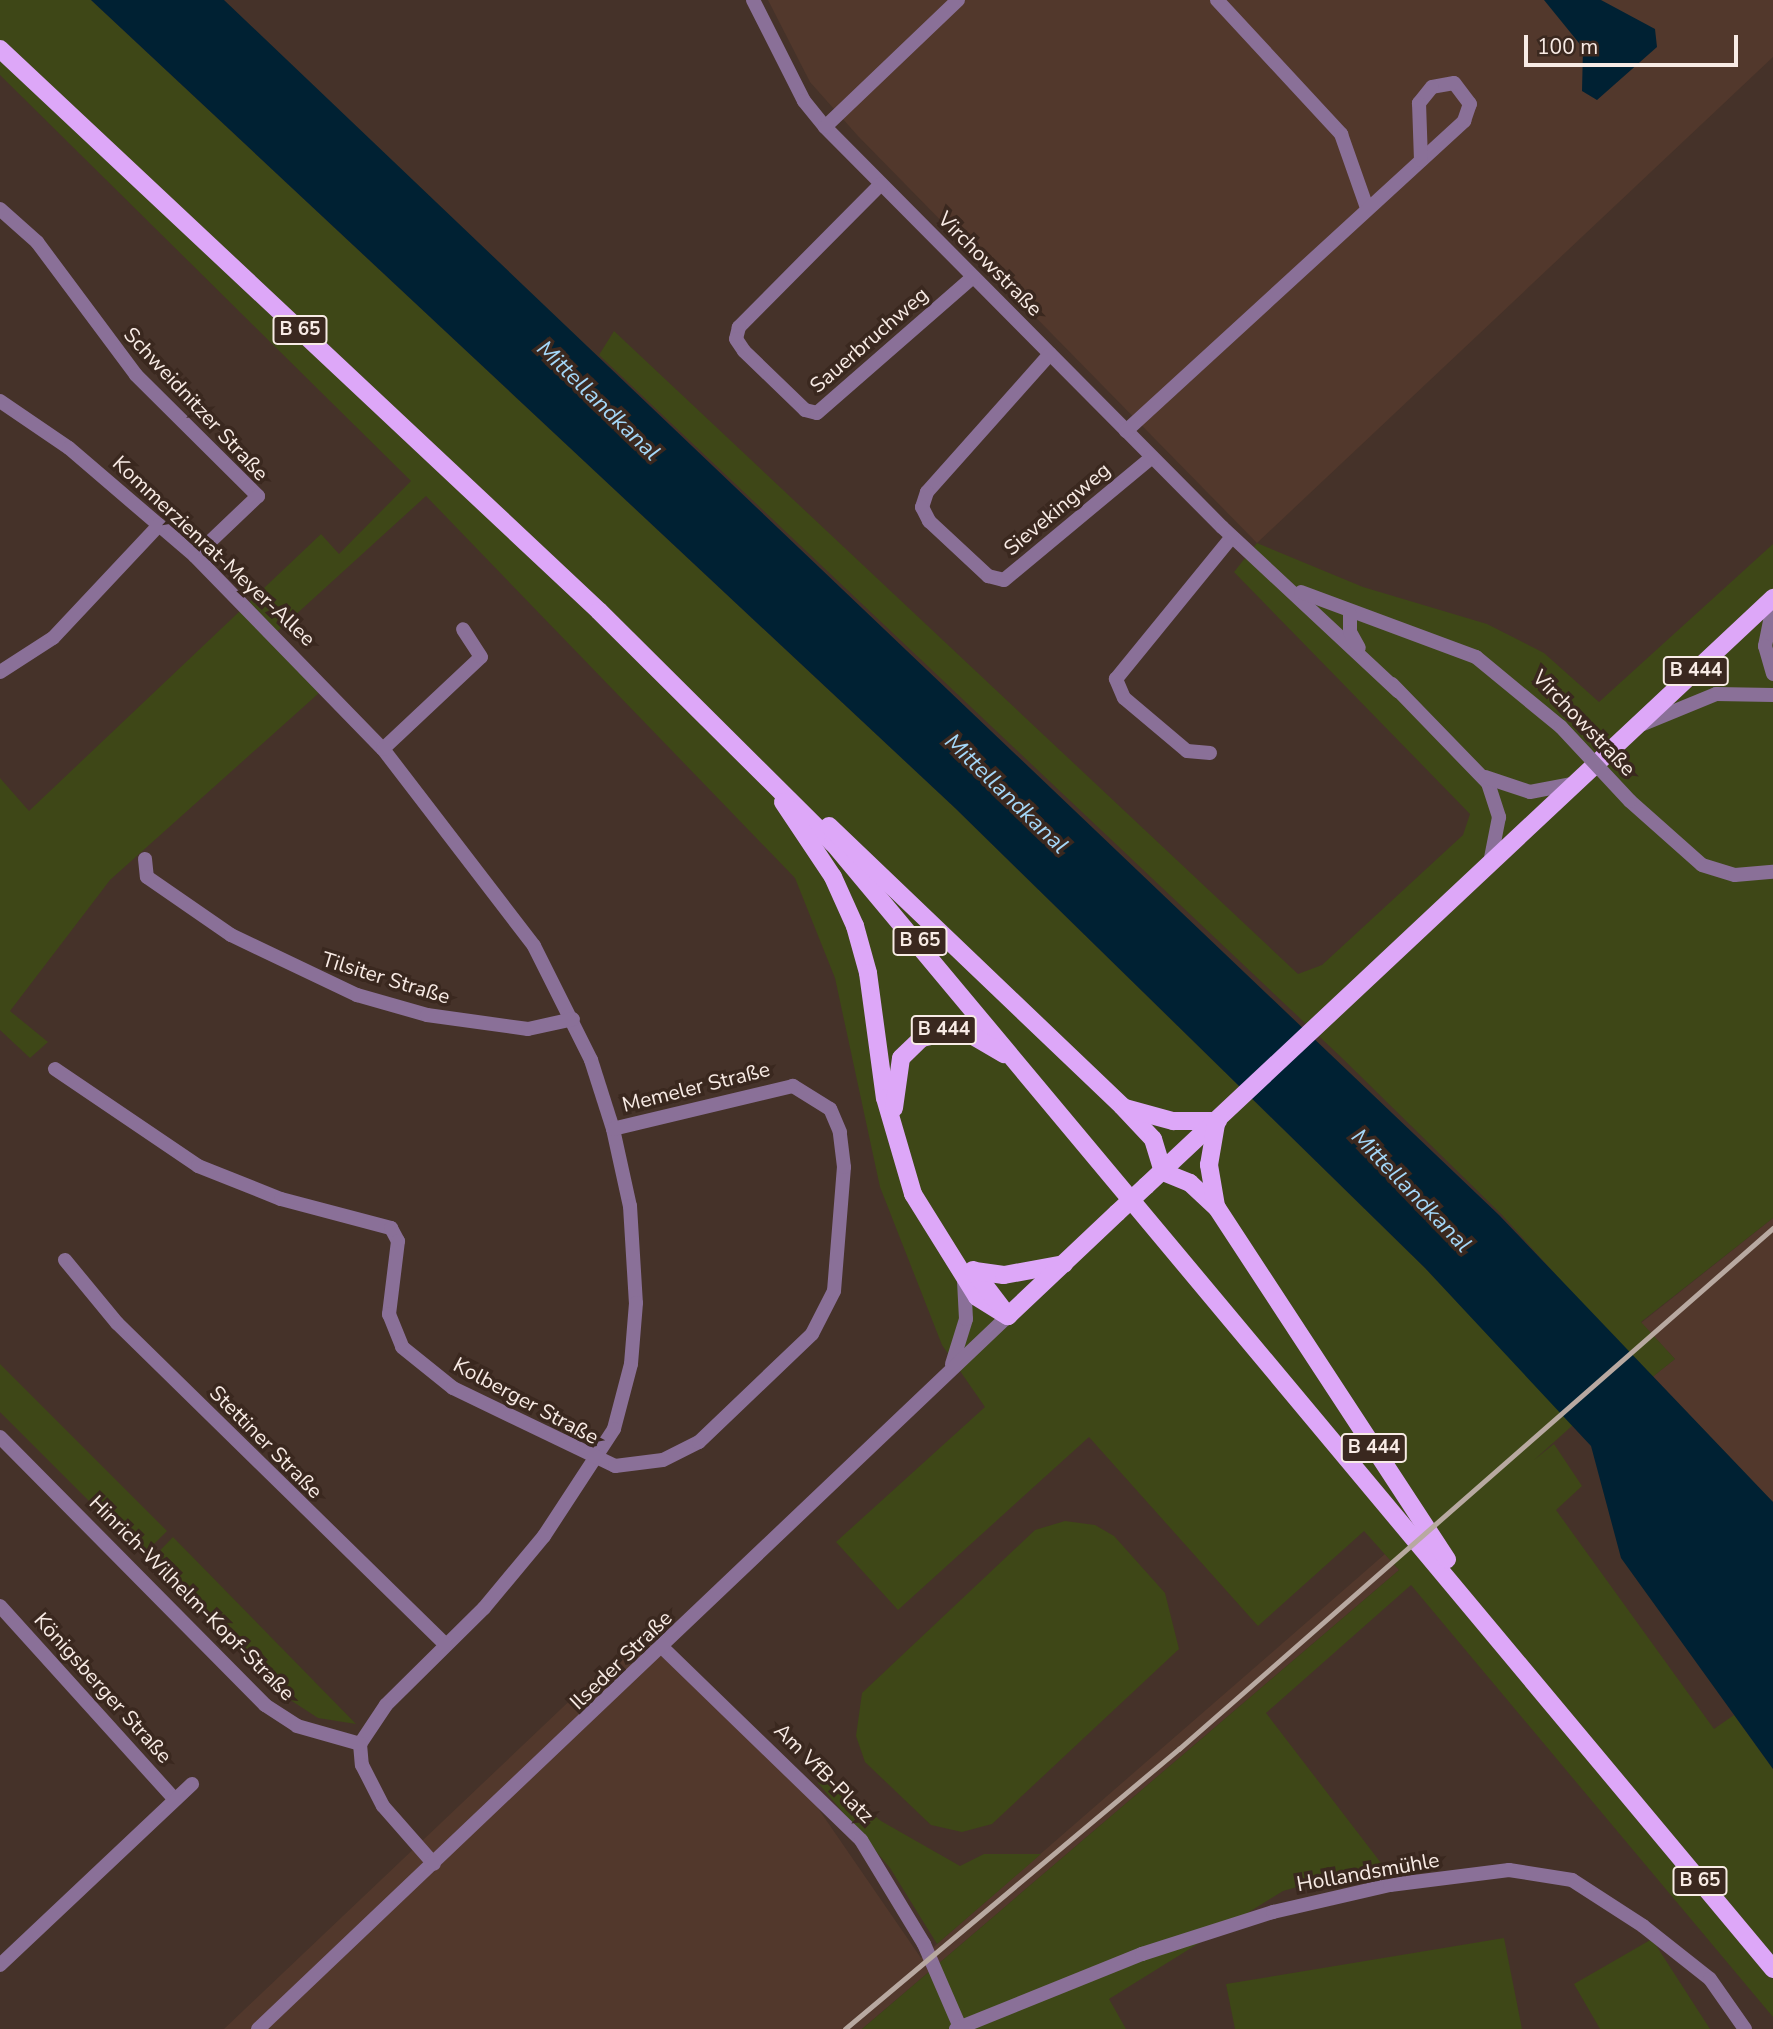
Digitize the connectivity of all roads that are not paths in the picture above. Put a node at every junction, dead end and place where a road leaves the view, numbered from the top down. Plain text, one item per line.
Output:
1 (753, 0) edge
2 (958, 0) edge
3 (1217, 0) edge
4 (0, 49) edge
5 (825, 127) junction
6 (1421, 160) junction
7 (881, 184) junction
8 (1367, 208) junction
9 (0, 209) edge
10 (973, 277) junction
11 (1050, 354) junction
12 (0, 401) edge
13 (1126, 431) junction
14 (1152, 457) junction
15 (159, 525) junction
16 (1232, 537) junction
17 (195, 556) junction
18 (1282, 580) junction
19 (1773, 598) edge
20 (1773, 606) edge
21 (1350, 614) junction
22 (463, 629) dead end
23 (0, 672) edge
24 (1773, 674) edge
25 (1398, 691) junction
26 (1773, 695) edge
27 (1638, 726) junction
28 (383, 749) junction
29 (1210, 753) dead end
30 (757, 765) junction
31 (1481, 774) junction
32 (1577, 782) junction
33 (785, 792) junction
34 (145, 859) dead end
35 (1489, 865) junction
36 (1773, 872) edge
37 (572, 1019) junction
38 (55, 1069) dead end
39 (1049, 1094) junction
40 (1122, 1106) junction
41 (1218, 1121) junction
42 (613, 1129) junction
43 (894, 1132) junction
44 (1163, 1172) junction
45 (1217, 1208) junction
46 (65, 1260) dead end
47 (1064, 1264) junction
48 (969, 1275) junction
49 (1008, 1316) junction
50 (946, 1374) junction
51 (0, 1437) edge
52 (597, 1463) junction
53 (0, 1606) edge
54 (1494, 1633) junction
55 (446, 1646) junction
56 (664, 1648) junction
57 (360, 1744) junction
58 (192, 1784) dead end
59 (175, 1800) junction
60 (434, 1864) junction
61 (0, 1965) edge
62 (1773, 1969) edge
63 (958, 2028) edge
64 (258, 2029) edge
65 (1745, 2029) edge

1 - 5 street, Virchowstraße
2 - 5 street
3 - 8 street
4 - 30 main road, B 65
5 - 7 street, Virchowstraße
6 - 6 street
6 - 8 street
7 - 10 street, Virchowstraße
7 - 10 street, Sauerbruchweg
8 - 13 street
9 - 17 street, Schweidnitzer Straße
10 - 11 street, Virchowstraße
11 - 13 street, Virchowstraße
11 - 14 street, Sievekingweg
12 - 15 street, Kommerzienrat-Meyer-Allee
13 - 14 street, Virchowstraße
14 - 16 street, Virchowstraße
15 - 17 street, Kommerzienrat-Meyer-Allee
15 - 23 street
16 - 18 street, Virchowstraße
16 - 29 street
17 - 28 street, Kommerzienrat-Meyer-Allee
18 - 21 street, Virchowstraße
18 - 25 street, Virchowstraße
19 - 27 main road, B 444
20 - 24 street
21 - 25 street, Virchowstraße
21 - 36 street, Virchowstraße, bridge
22 - 28 street
25 - 31 street, Virchowstraße
26 - 27 street, Virchowstraße
27 - 32 main road, B 444
28 - 37 street, Kommerzienrat-Meyer-Allee
30 - 33 main road, B 65
30 - 43 main road
31 - 32 street, Virchowstraße
31 - 35 street, Virchowstraße
32 - 35 main road, B 444
33 - 39 main road, B 65
33 - 40 main road
34 - 37 street, Tilsiter Straße
35 - 41 main road, B 444
37 - 42 street, Kommerzienrat-Meyer-Allee
38 - 52 street, Kolberger Straße
39 - 43 main road, B 444
39 - 54 main road, B 65
40 - 41 main road
40 - 44 main road
41 - 44 main road, B 444
41 - 45 main road
42 - 52 street, Kommerzienrat-Meyer-Allee
42 - 52 street, Memeler Straße
43 - 48 main road, B 444
44 - 45 main road
44 - 47 main road, B 444, bridge
45 - 54 main road, B 444
46 - 55 street, Stettiner Straße
47 - 48 main road
47 - 49 main road
48 - 49 main road
48 - 50 street
49 - 50 street, Ilseder Straße
50 - 56 street, Ilseder Straße
51 - 57 street, Hinrich-Wilhelm-Kopf-Straße
52 - 55 street, Kommerzienrat-Meyer-Allee
53 - 59 street, Königsberger Straße
54 - 62 main road, B 65
55 - 57 street, Kommerzienrat-Meyer-Allee
56 - 60 street, Ilseder Straße
56 - 63 street, Am VfB-Platz
57 - 60 street
58 - 59 street
59 - 61 street
60 - 64 street, Ilseder Straße
63 - 65 street, Hollandsmühle

